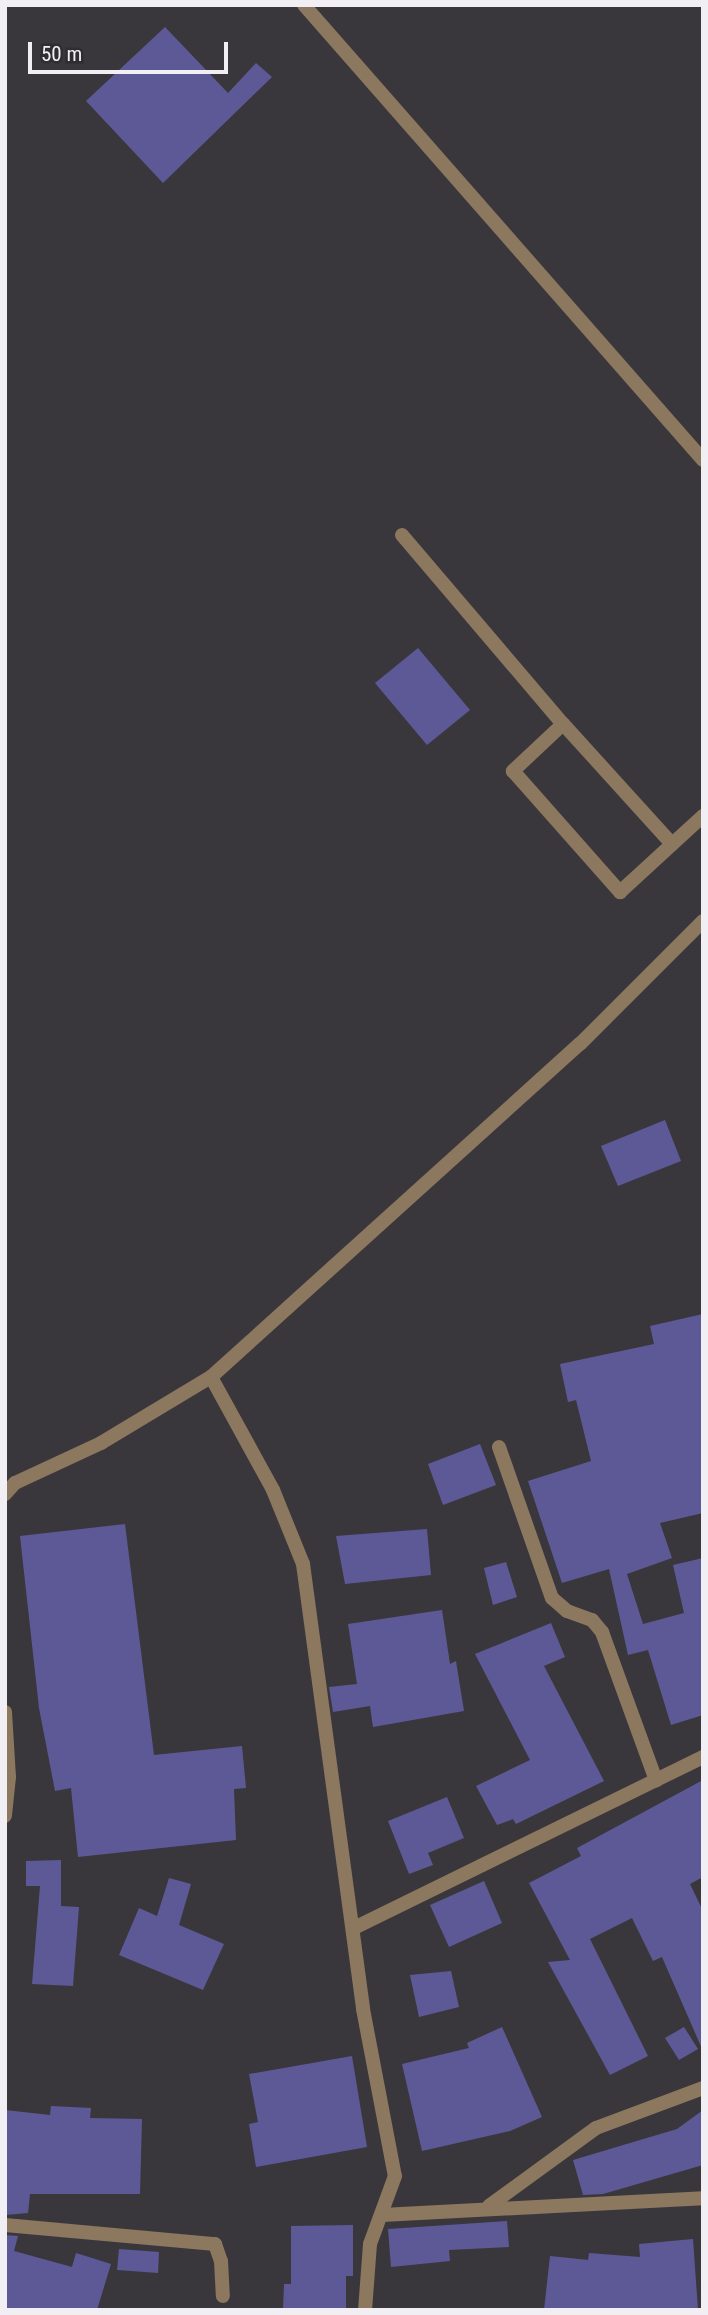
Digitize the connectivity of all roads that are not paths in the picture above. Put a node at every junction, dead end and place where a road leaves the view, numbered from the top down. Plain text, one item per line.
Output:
1 (304, 5) edge
2 (703, 460) edge
3 (401, 535) dead end
4 (564, 724) junction
5 (703, 816) edge
6 (672, 844) junction
7 (703, 921) edge
8 (211, 1377) junction
9 (499, 1447) dead end
10 (5, 1494) edge
11 (5, 1712) edge
12 (703, 1757) edge
13 (656, 1780) junction
14 (5, 1816) edge
15 (354, 1928) junction
16 (703, 2088) edge
17 (703, 2198) edge
18 (488, 2207) junction
19 (382, 2215) junction
20 (5, 2225) edge
21 (223, 2295) dead end
22 (365, 2310) edge

1 - 2 street
3 - 4 street
4 - 6 street
4 - 6 street
5 - 6 street
7 - 8 street
8 - 10 street
8 - 15 street
9 - 13 street
11 - 14 street
12 - 13 street
13 - 15 street
15 - 19 street
16 - 18 street
17 - 18 street
18 - 19 street
19 - 22 street
20 - 21 street

